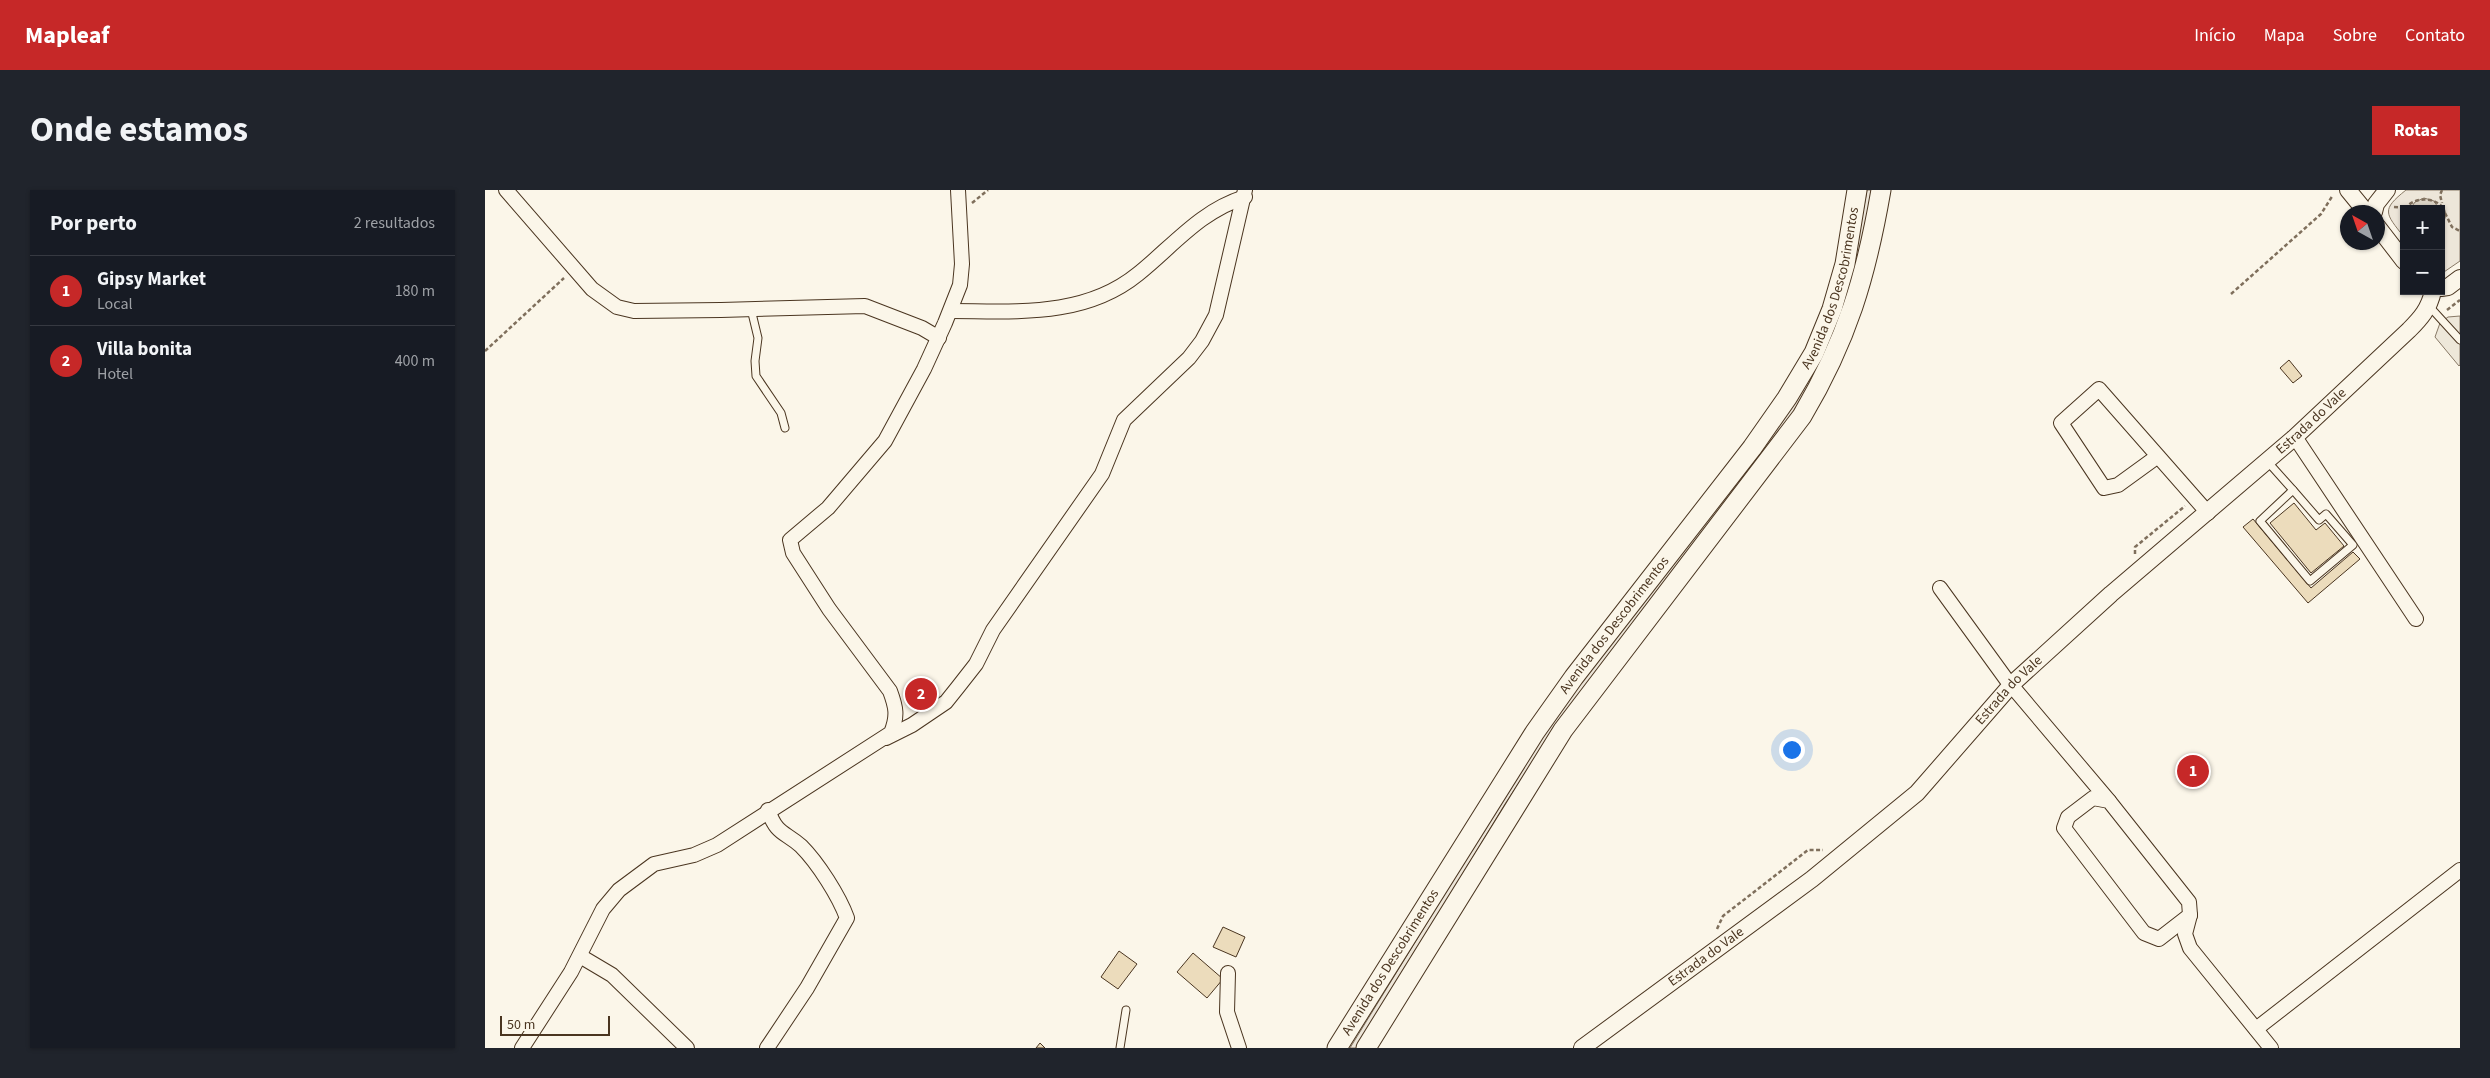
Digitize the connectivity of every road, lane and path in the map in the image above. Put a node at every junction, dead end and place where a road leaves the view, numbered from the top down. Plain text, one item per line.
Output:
1 (506, 190) edge
2 (958, 190) edge
3 (988, 190) edge
4 (1857, 190) edge
5 (1881, 190) edge
6 (2338, 190) edge
7 (2348, 190) edge
8 (2387, 190) edge
9 (2442, 190) edge
10 (1245, 193) edge
11 (2361, 205) edge
12 (2376, 205) edge
13 (2408, 205) edge
14 (2441, 205) edge
15 (2442, 205) edge
16 (959, 206) junction
17 (2390, 206) dead end
18 (2400, 207) edge
19 (2445, 213) edge
20 (2460, 231) edge
21 (2385, 234) edge
22 (2400, 255) edge
23 (574, 268) junction
24 (2460, 278) edge
25 (2445, 287) edge
26 (2231, 294) dead end
27 (2460, 300) edge
28 (2431, 307) edge
29 (751, 309) junction
30 (951, 311) junction
31 (939, 338) junction
32 (2460, 340) edge
33 (485, 351) edge
34 (785, 428) dead end
35 (2295, 437) junction
36 (2158, 456) junction
37 (2267, 461) junction
38 (2293, 490) junction
39 (2194, 498) junction
40 (2208, 513) junction
41 (2135, 555) dead end
42 (1940, 588) dead end
43 (2416, 619) dead end
44 (2012, 684) junction
45 (889, 690) junction
46 (912, 725) junction
47 (881, 741) junction
48 (2085, 774) junction
49 (2109, 801) junction
50 (2082, 807) junction
51 (768, 810) junction
52 (1826, 850) dead end
53 (2460, 870) edge
54 (2190, 915) junction
55 (1716, 933) dead end
56 (2159, 939) junction
57 (2190, 948) junction
58 (580, 956) junction
59 (1228, 973) dead end
60 (1126, 1010) dead end
61 (2256, 1029) junction
62 (522, 1048) edge
63 (687, 1048) edge
64 (767, 1048) edge
65 (1119, 1048) edge
66 (1239, 1048) edge
67 (1337, 1048) edge
68 (1366, 1048) edge
69 (1583, 1048) edge
70 (2271, 1048) edge

1 - 23 street
2 - 16 street
3 - 16 path
4 - 67 main road, Avenida dos Descobrimentos
5 - 68 main road, Avenida dos Descobrimentos
6 - 26 path
7 - 11 street
8 - 12 street
9 - 15 path
10 - 30 street
10 - 46 street
13 - 14 path
16 - 30 street
17 - 18 path
19 - 20 path
21 - 22 street
23 - 29 street
23 - 33 path
24 - 25 street
27 - 28 path
28 - 32 lane
28 - 35 street, Estrada do Vale
29 - 31 street
29 - 34 lane
30 - 31 street
31 - 45 street
35 - 37 street, Estrada do Vale
35 - 43 street
36 - 36 street
36 - 39 street
37 - 38 lane
37 - 40 street, Estrada do Vale
38 - 38 lane
39 - 40 street
39 - 41 path
40 - 44 street, Estrada do Vale
42 - 44 street
44 - 48 street
44 - 69 street, Estrada do Vale
45 - 46 street
45 - 47 street
46 - 47 street
47 - 51 street
48 - 49 street
48 - 50 street
49 - 50 street
49 - 54 street
50 - 56 street
51 - 58 street
51 - 64 street
52 - 55 path
53 - 61 street
54 - 56 street
54 - 57 street
56 - 57 street
57 - 61 street
58 - 62 street
58 - 63 street
59 - 66 street
60 - 65 lane
61 - 70 street

